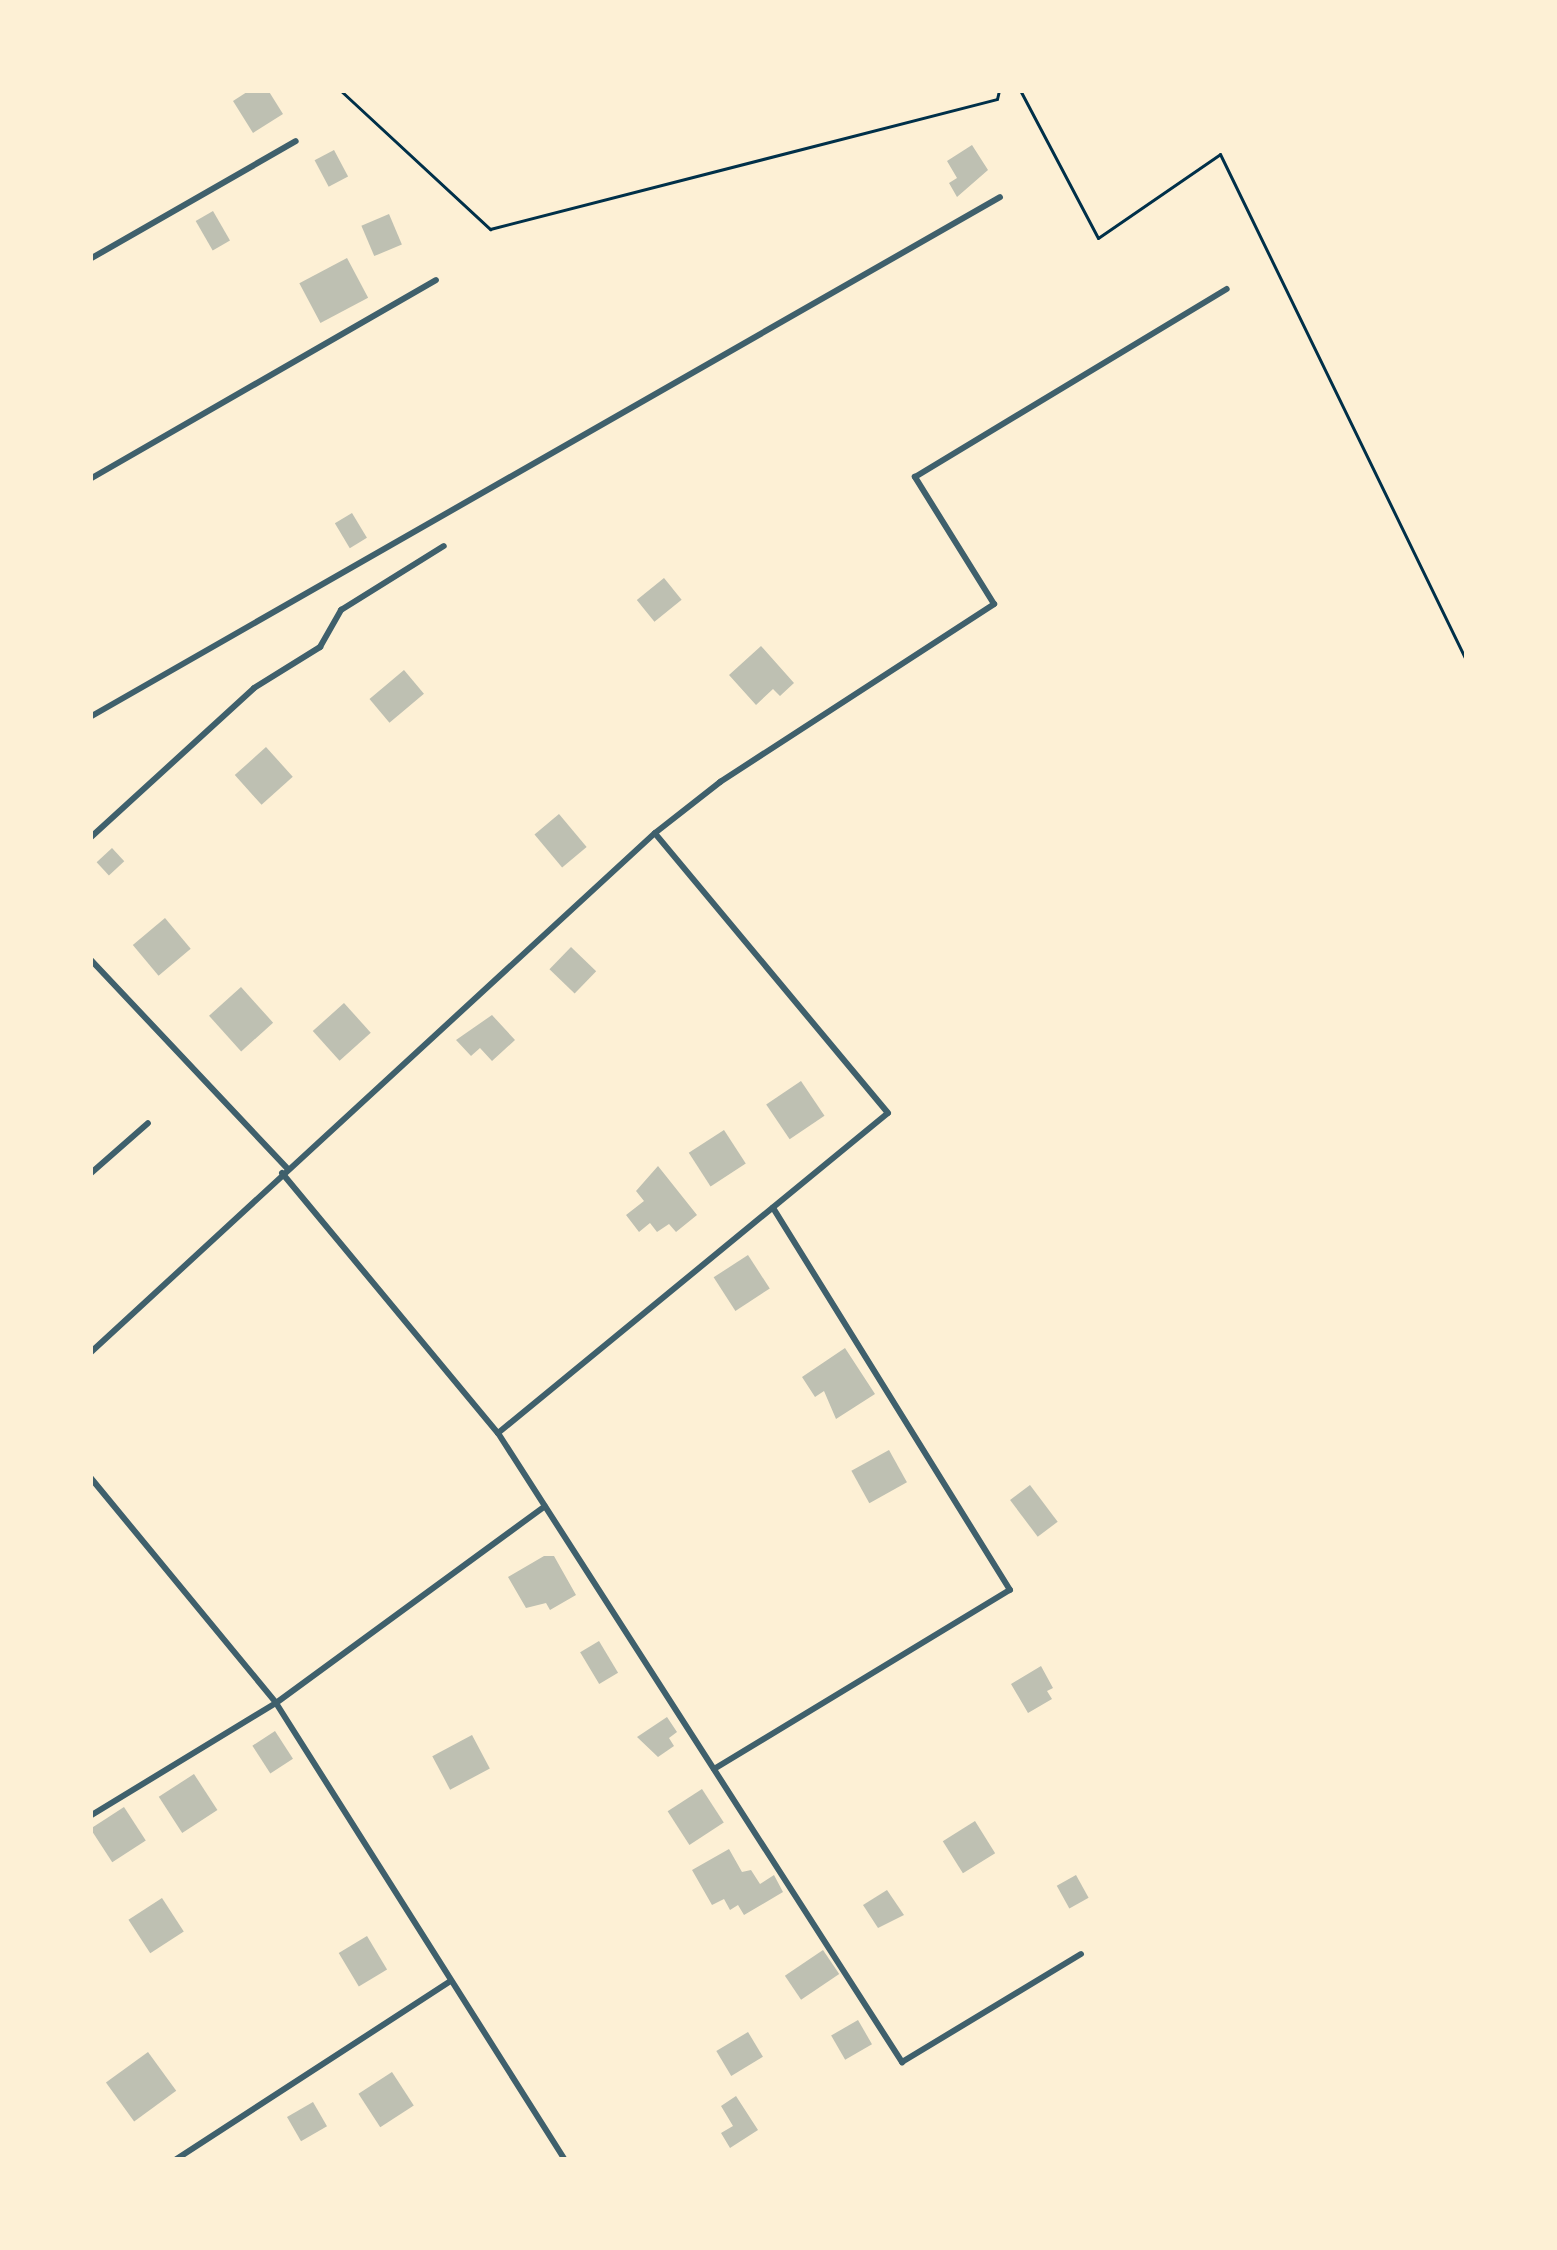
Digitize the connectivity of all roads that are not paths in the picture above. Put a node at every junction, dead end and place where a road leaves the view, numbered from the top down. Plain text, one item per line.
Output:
1 (296, 141) dead end
2 (1000, 197) dead end
3 (90, 259) edge
4 (436, 280) dead end
5 (1227, 289) dead end
6 (90, 479) edge
7 (444, 546) dead end
8 (90, 717) edge
9 (656, 833) junction
10 (90, 838) edge
11 (90, 958) edge
12 (148, 1123) dead end
13 (285, 1171) junction
14 (90, 1174) edge
15 (773, 1208) junction
16 (90, 1353) edge
17 (498, 1433) junction
18 (90, 1477) edge
19 (544, 1506) junction
20 (276, 1702) junction
21 (714, 1769) junction
22 (90, 1816) edge
23 (1081, 1954) dead end
24 (452, 1981) junction
25 (175, 2160) edge
26 (565, 2160) edge

1 - 3 lane
2 - 8 lane
4 - 6 lane
5 - 9 lane
7 - 10 lane
9 - 13 lane
9 - 15 lane
11 - 13 lane
12 - 14 lane
13 - 16 lane
13 - 17 lane
15 - 17 lane
15 - 21 lane
17 - 19 lane
18 - 20 lane
19 - 20 lane
19 - 21 lane
20 - 22 lane
20 - 24 lane
21 - 23 lane
24 - 25 lane
24 - 26 lane

